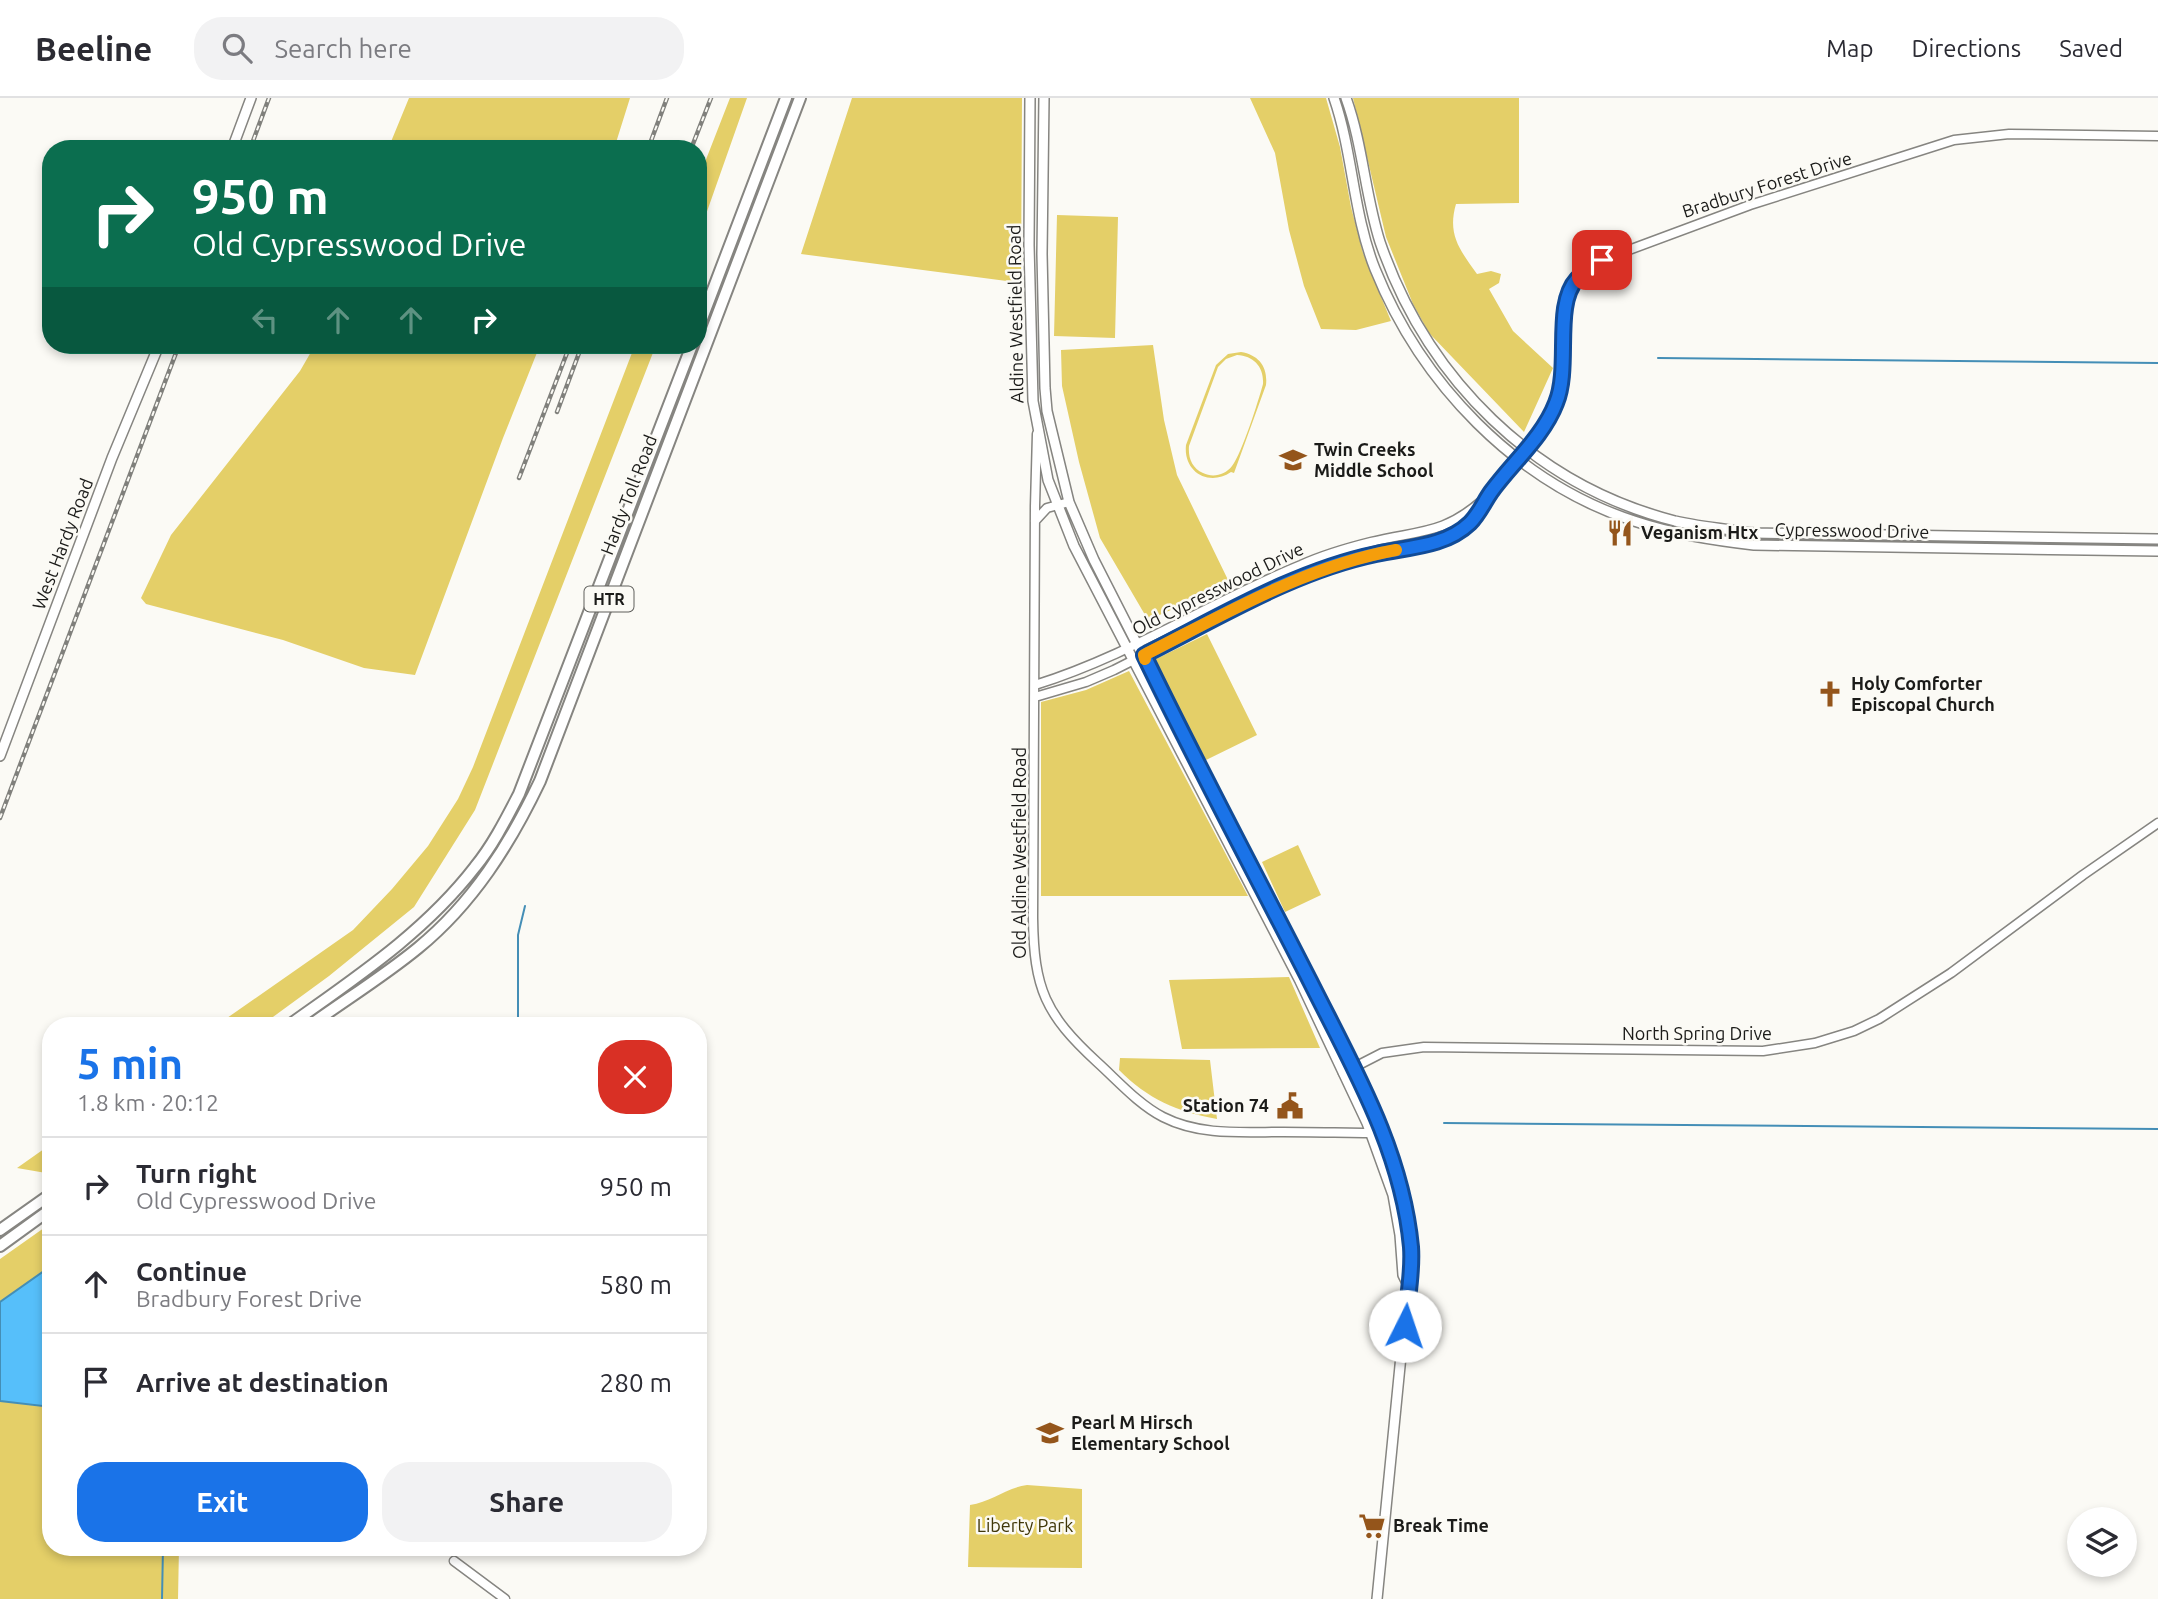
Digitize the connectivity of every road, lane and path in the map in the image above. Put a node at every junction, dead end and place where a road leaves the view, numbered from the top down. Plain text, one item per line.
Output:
1 (251, 98) edge
2 (786, 98) edge
3 (800, 98) edge
4 (1030, 98) edge
5 (1044, 98) edge
6 (1334, 99) edge
7 (1347, 99) edge
8 (2158, 136) edge
9 (235, 140) edge
10 (1370, 204) junction
11 (1358, 205) junction
12 (1403, 298) junction
13 (1391, 303) junction
14 (707, 305) edge
15 (1031, 332) junction
16 (1043, 334) junction
17 (707, 342) edge
18 (155, 354) edge
19 (689, 354) edge
20 (703, 354) edge
21 (1457, 384) junction
22 (1446, 390) junction
23 (1037, 430) junction
24 (1526, 450) junction
25 (1518, 458) junction
26 (1491, 493) junction
27 (1069, 502) junction
28 (1057, 505) junction
29 (1633, 508) junction
30 (1629, 519) junction
31 (1035, 521) junction
32 (1899, 536) junction
33 (1389, 538) junction
34 (2158, 539) edge
35 (1898, 547) junction
36 (1392, 550) junction
37 (2158, 551) edge
38 (1094, 560) junction
39 (1083, 564) junction
40 (1249, 589) junction
41 (1254, 599) junction
42 (1139, 645) junction
43 (1128, 650) junction
44 (1144, 655) junction
45 (1133, 661) junction
46 (1035, 685) junction
47 (1035, 697) junction
48 (1184, 734) junction
49 (1174, 739) junction
50 (0, 756) edge
51 (1211, 798) junction
52 (2158, 823) edge
53 (1307, 985) junction
54 (301, 1017) edge
55 (321, 1017) edge
56 (1353, 1068) junction
57 (1343, 1073) junction
58 (1371, 1133) junction
59 (1385, 1133) junction
60 (42, 1200) edge
61 (42, 1216) edge
62 (0, 1230) edge
63 (0, 1246) edge
64 (1408, 1285) junction
65 (454, 1561) dead end
66 (505, 1599) edge
67 (1377, 1599) edge

1 - 9 main road
2 - 14 highway
3 - 17 highway, Hardy Toll Road / HTR
4 - 15 main road, Aldine Westfield Road
5 - 16 main road, Aldine Westfield Road
6 - 7 main road
6 - 11 main road, Cypresswood Drive
7 - 10 main road, Cypresswood Drive
8 - 24 street, Bradbury Forest Drive
10 - 11 main road
10 - 12 main road, Cypresswood Drive
11 - 13 main road, Cypresswood Drive
12 - 13 main road
12 - 21 main road, Cypresswood Drive
13 - 22 main road, Cypresswood Drive
15 - 16 main road
15 - 23 main road, Aldine Westfield Road
16 - 27 main road, Aldine Westfield Road
18 - 50 main road, West Hardy Road
19 - 54 highway, Hardy Toll Road / HTR
20 - 55 highway, Hardy Toll Road / HTR
21 - 22 main road
21 - 24 main road, Cypresswood Drive
22 - 25 main road, Cypresswood Drive
23 - 28 main road, Aldine Westfield Road
23 - 31 street, Old Aldine Westfield Road
24 - 25 street, Old Cypresswood Drive
24 - 29 main road, Cypresswood Drive
25 - 26 street, Old Cypresswood Drive
25 - 30 main road, Cypresswood Drive
26 - 33 street, Old Cypresswood Drive
26 - 36 street, Old Cypresswood Drive
27 - 28 street
27 - 38 main road, Aldine Westfield Road
28 - 31 street
28 - 39 main road, Aldine Westfield Road
29 - 30 main road
29 - 32 main road, Cypresswood Drive
30 - 35 main road, Cypresswood Drive
31 - 46 street, Old Aldine Westfield Road
32 - 34 main road, Cypresswood Drive
32 - 35 main road
33 - 36 street
33 - 40 street, Old Cypresswood Drive
35 - 37 main road, Cypresswood Drive
36 - 41 street, Old Cypresswood Drive
38 - 39 main road
38 - 42 main road, Aldine Westfield Road
39 - 43 main road, Aldine Westfield Road
40 - 41 street
40 - 42 street, Old Cypresswood Drive
41 - 44 street, Old Cypresswood Drive
42 - 43 street, Old Cypresswood Drive
42 - 44 main road, Aldine Westfield Road
43 - 45 main road, Aldine Westfield Road
43 - 46 street, Old Cypresswood Drive
44 - 45 street, Old Cypresswood Drive
44 - 48 main road, Aldine Westfield Road
45 - 47 street, Old Cypresswood Drive
45 - 49 main road, Aldine Westfield Road
46 - 47 street, Old Aldine Westfield Road
47 - 58 street, Old Aldine Westfield Road
48 - 49 main road
48 - 51 main road, Aldine Westfield Road
49 - 51 main road, Aldine Westfield Road
51 - 53 main road, Aldine Westfield Road
52 - 56 street, North Spring Drive
53 - 56 main road, Aldine Westfield Road
53 - 57 main road, Aldine Westfield Road
56 - 57 street, North Spring Drive
56 - 59 main road, Aldine Westfield Road
57 - 58 main road, Aldine Westfield Road
58 - 59 street, Old Aldine Westfield Road
58 - 64 main road, Aldine Westfield Road
59 - 64 main road, Aldine Westfield Road
60 - 62 highway
61 - 63 highway
64 - 67 main road, Aldine Westfield Road
65 - 66 street

